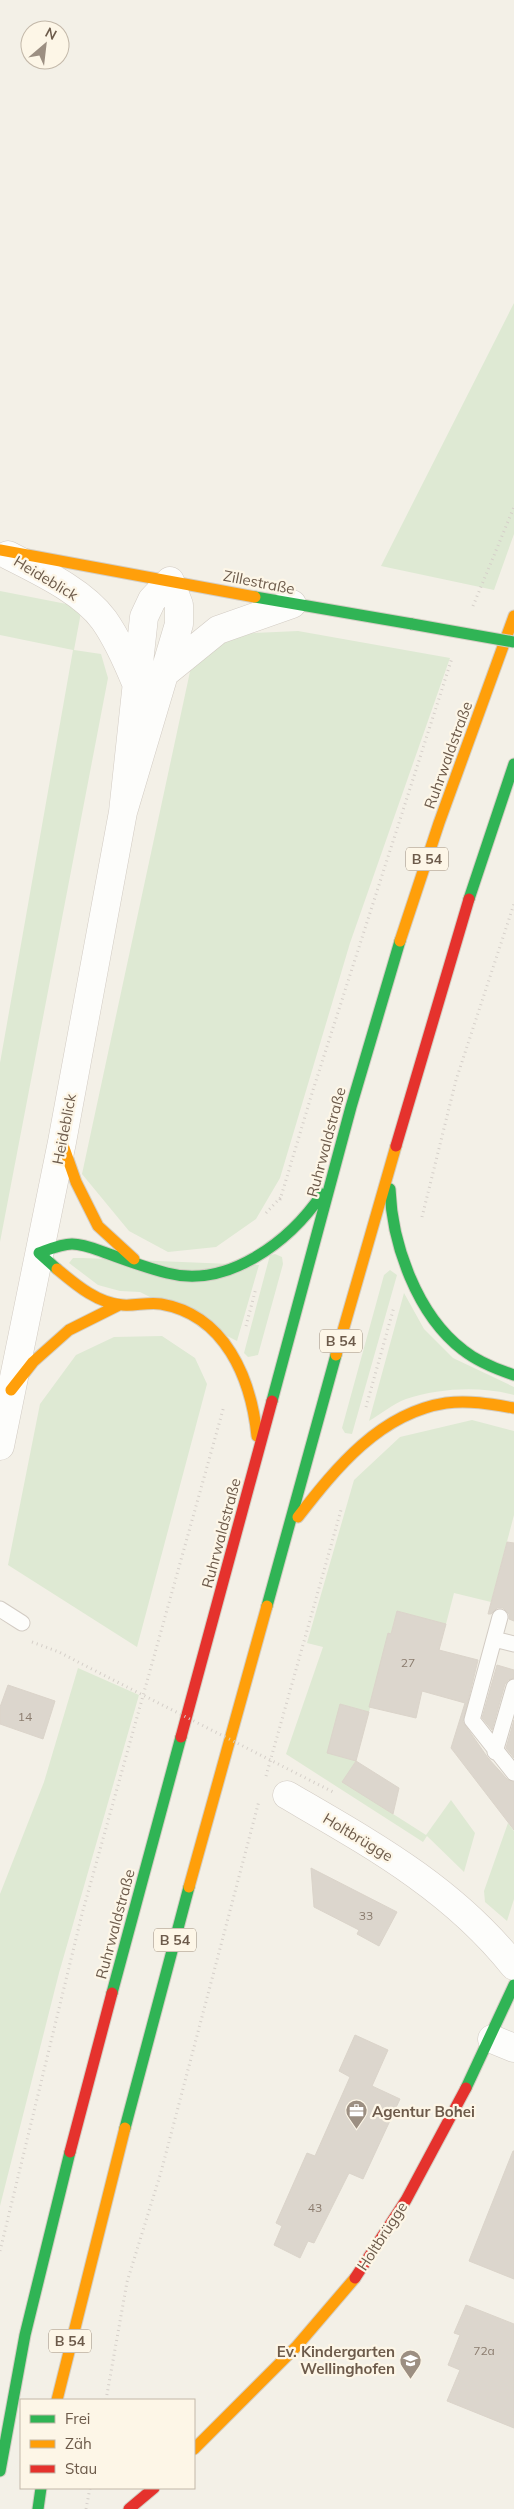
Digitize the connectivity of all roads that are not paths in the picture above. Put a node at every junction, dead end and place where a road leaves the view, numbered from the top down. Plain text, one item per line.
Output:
1 (0, 550) edge
2 (170, 581) junction
3 (292, 604) junction
4 (514, 616) edge
5 (514, 642) edge
6 (164, 672) junction
7 (137, 685) junction
8 (514, 764) edge
9 (123, 812) junction
10 (62, 1142) junction
11 (394, 1153) junction
12 (334, 1170) junction
13 (39, 1253) junction
14 (139, 1263) junction
15 (119, 1305) junction
16 (514, 1375) edge
17 (11, 1390) junction
18 (514, 1408) edge
19 (0, 1446) edge
20 (258, 1456) junction
21 (289, 1529) junction
22 (0, 1609) edge
23 (500, 1617) dead end
24 (22, 1623) dead end
25 (494, 1639) junction
26 (513, 1642) edge
27 (514, 1686) edge
28 (495, 1752) junction
29 (514, 1773) edge
30 (274, 1795) road end
31 (514, 1966) edge
32 (514, 1985) edge
33 (503, 2043) edge
34 (57, 2399) edge
35 (195, 2448) edge
36 (0, 2471) edge
37 (41, 2489) edge
38 (153, 2489) edge
39 (38, 2509) edge
40 (129, 2509) edge

1 - 2 main road, Zillestraße
1 - 7 street, Heideblick
2 - 3 main road, Zillestraße
2 - 6 street, Heideblick
2 - 7 street, Heideblick
3 - 5 main road, Zillestraße, bridge
3 - 6 street
4 - 12 main road, Ruhrwaldstraße / B 54
6 - 9 street, Heideblick
7 - 9 street, Heideblick
8 - 11 main road, B 54
9 - 10 street, Heideblick
10 - 13 street, Heideblick
10 - 14 main road
11 - 16 main road
11 - 21 main road, B 54
12 - 14 main road
12 - 20 main road, Ruhrwaldstraße / B 54
13 - 14 main road
13 - 15 main road
13 - 17 street, Heideblick
15 - 17 main road
15 - 20 main road
17 - 19 street, Heideblick
18 - 21 main road
20 - 36 main road, Ruhrwaldstraße / B 54
21 - 34 main road, B 54
22 - 24 lane
23 - 25 lane
25 - 26 lane
25 - 28 lane
27 - 28 lane
28 - 29 lane
30 - 31 street, Holtbrügge
32 - 33 main road, Holtbrügge
33 - 35 main road, Holtbrügge
37 - 39 main road
38 - 40 main road

